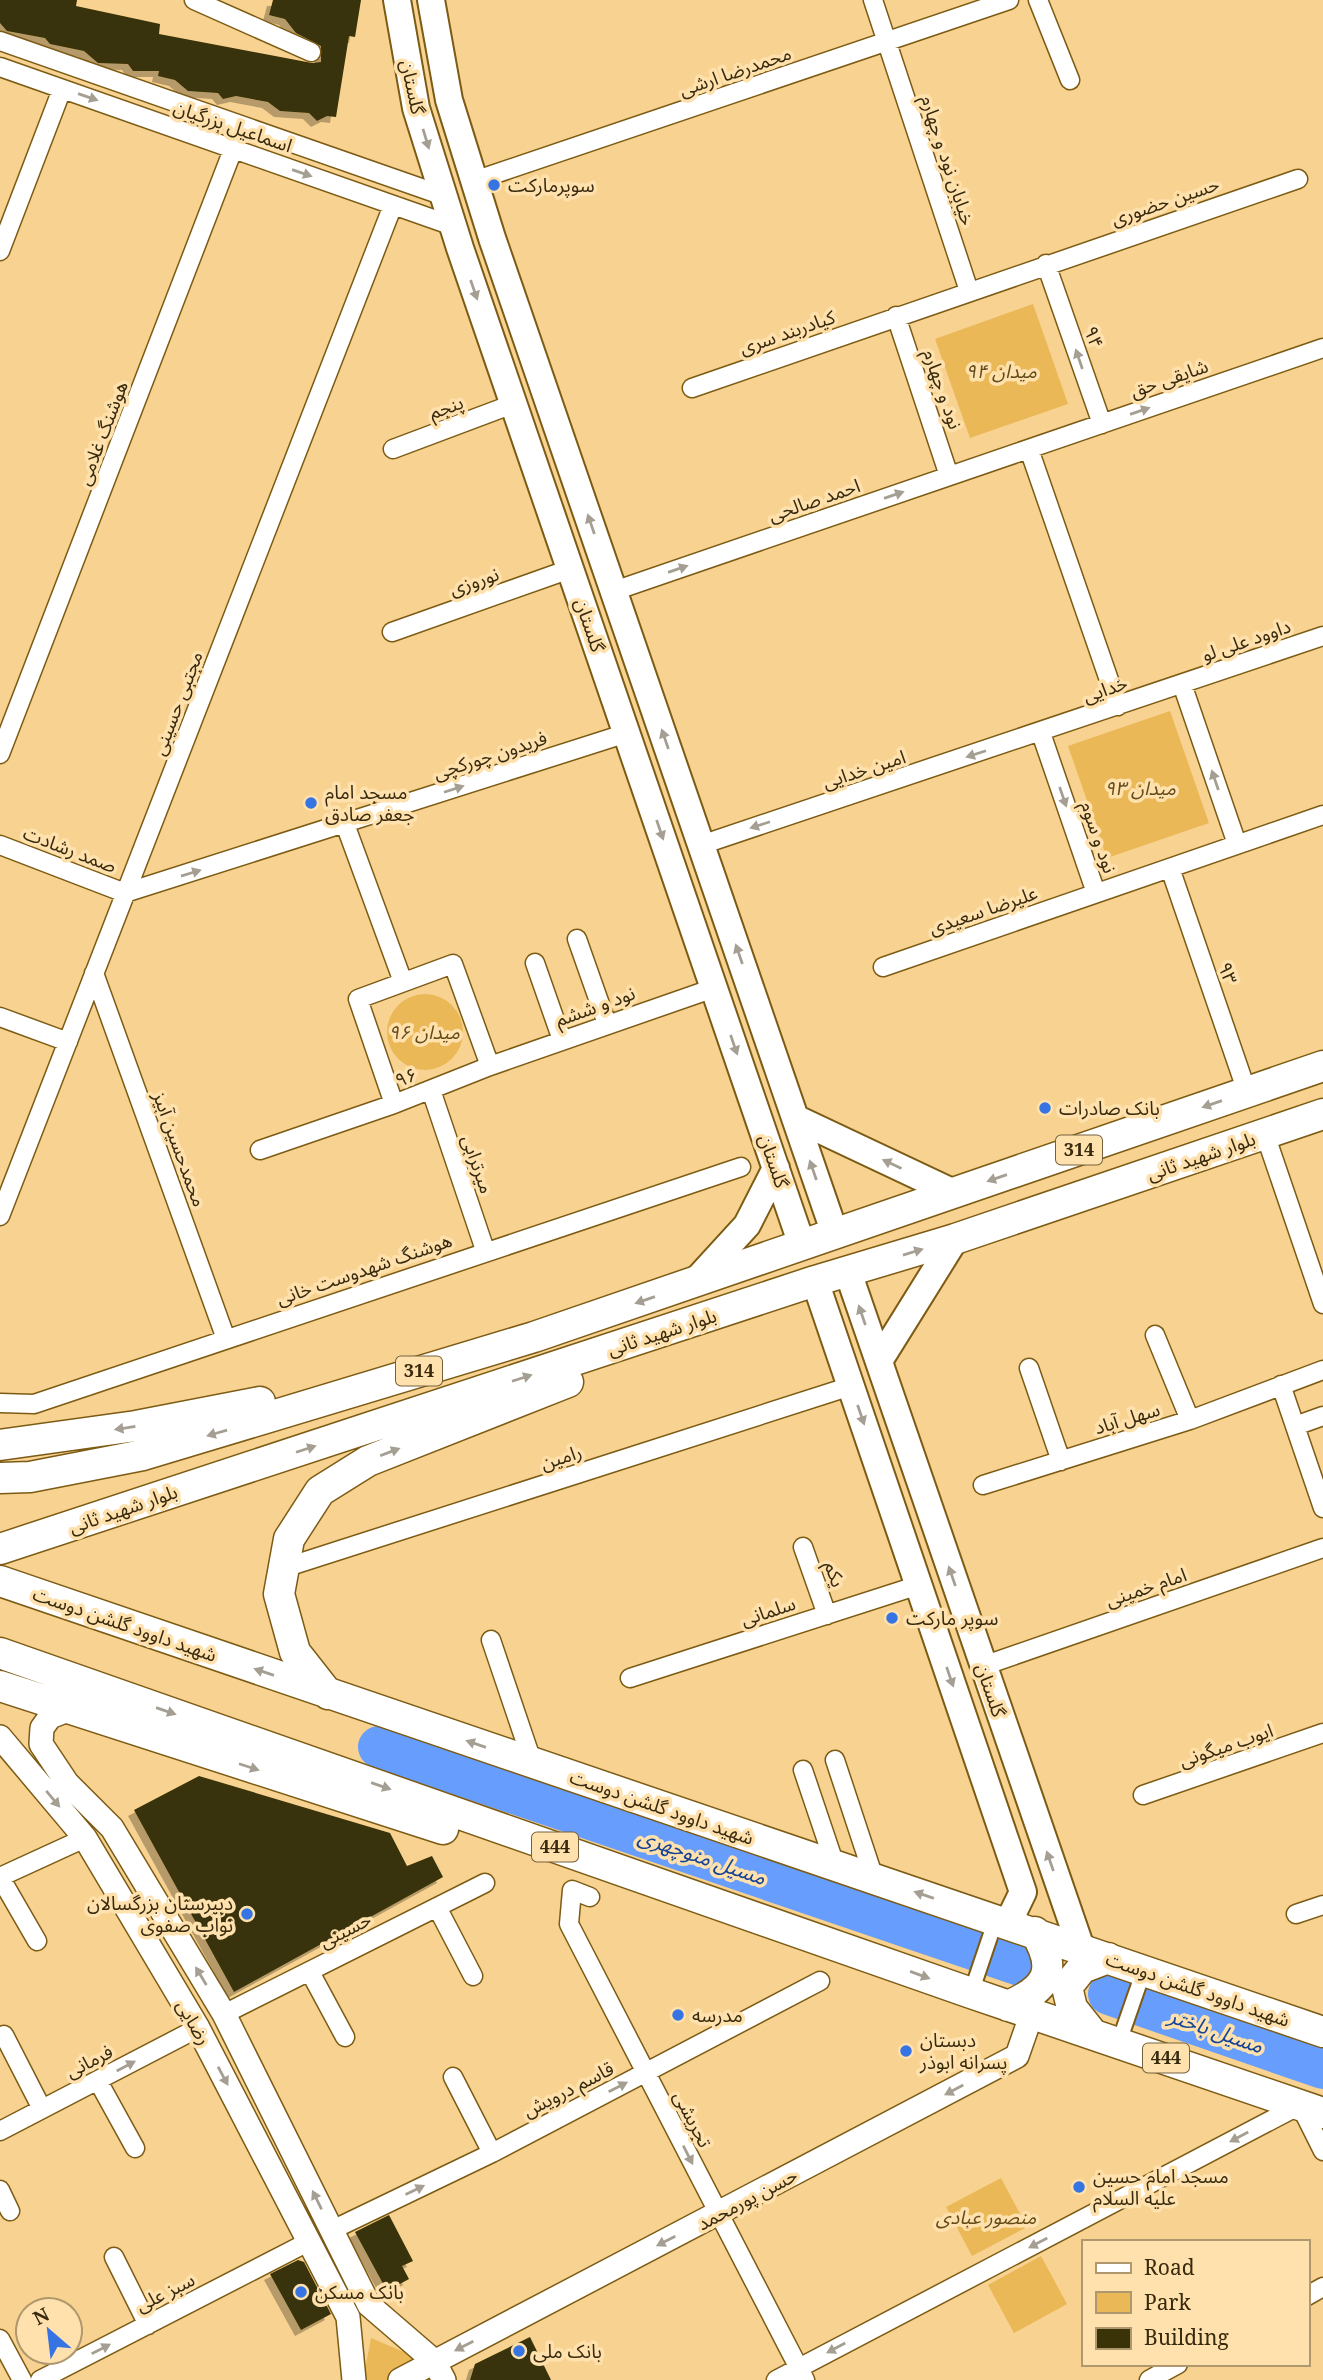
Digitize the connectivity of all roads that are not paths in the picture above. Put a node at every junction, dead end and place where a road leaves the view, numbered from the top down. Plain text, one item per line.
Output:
1 (194, 0) edge
2 (397, 0) edge
3 (431, 0) edge
4 (873, 0) edge
5 (1009, 0) edge
6 (1038, 0) edge
7 (0, 41) edge
8 (887, 42) junction
9 (311, 52) dead end
10 (0, 67) edge
11 (1070, 80) dead end
12 (62, 89) junction
13 (242, 126) junction
14 (233, 149) junction
15 (1297, 179) dead end
16 (474, 181) junction
17 (444, 197) junction
18 (393, 205) junction
19 (453, 226) junction
20 (0, 251) edge
21 (1046, 264) junction
22 (969, 291) junction
23 (896, 316) junction
24 (1323, 348) edge
25 (692, 388) dead end
26 (513, 404) junction
27 (1102, 424) junction
28 (393, 449) dead end
29 (1029, 449) junction
30 (949, 476) junction
31 (570, 569) junction
32 (614, 591) junction
33 (392, 632) dead end
34 (1323, 636) edge
35 (1182, 684) junction
36 (1118, 706) junction
37 (626, 733) junction
38 (1041, 733) junction
39 (0, 754) edge
40 (1323, 815) edge
41 (345, 824) junction
42 (1237, 844) junction
43 (0, 845) edge
44 (701, 845) junction
45 (1170, 868) junction
46 (125, 893) junction
47 (1096, 893) junction
48 (577, 939) dead end
49 (535, 962) dead end
50 (883, 967) dead end
51 (94, 973) junction
52 (403, 982) junction
53 (714, 988) junction
54 (0, 1017) edge
55 (607, 1024) junction
56 (562, 1040) junction
57 (68, 1042) junction
58 (490, 1066) junction
59 (1323, 1066) edge
60 (431, 1090) junction
61 (1247, 1092) junction
62 (394, 1104) junction
63 (1323, 1114) edge
64 (795, 1118) junction
65 (1265, 1134) junction
66 (260, 1150) dead end
67 (741, 1167) dead end
68 (776, 1168) junction
69 (954, 1193) junction
70 (1, 1210) edge
71 (835, 1234) junction
72 (956, 1239) junction
73 (802, 1245) junction
74 (485, 1250) junction
75 (848, 1272) junction
76 (815, 1281) junction
77 (694, 1283) junction
78 (1323, 1304) edge
79 (681, 1325) junction
80 (1155, 1335) dead end
81 (226, 1339) junction
82 (878, 1361) junction
83 (1030, 1368) dead end
84 (1323, 1370) edge
85 (408, 1374) junction
86 (1281, 1385) junction
87 (851, 1386) junction
88 (0, 1403) edge
89 (1323, 1416) edge
90 (1190, 1420) junction
91 (1295, 1426) junction
92 (0, 1445) edge
93 (1061, 1461) junction
94 (0, 1478) edge
95 (983, 1485) dead end
96 (1323, 1508) edge
97 (803, 1547) dead end
98 (1323, 1548) edge
99 (0, 1549) edge
100 (284, 1568) junction
101 (0, 1581) edge
102 (919, 1584) junction
103 (827, 1615) junction
104 (491, 1640) dead end
105 (0, 1653) edge
106 (983, 1666) junction
107 (631, 1678) dead end
108 (0, 1686) edge
109 (328, 1694) junction
110 (68, 1710) junction
111 (1323, 1733) edge
112 (4, 1742) edge
113 (835, 1760) dead end
114 (534, 1763) junction
115 (803, 1770) dead end
116 (1143, 1795) dead end
117 (112, 1828) junction
118 (85, 1838) junction
119 (835, 1865) junction
120 (0, 1877) edge
121 (874, 1878) junction
122 (485, 1883) dead end
123 (1023, 1892) junction
124 (1062, 1895) junction
125 (590, 1897) dead end
126 (1323, 1905) edge
127 (437, 1907) junction
128 (1296, 1914) dead end
129 (1013, 1925) junction
130 (37, 1941) dead end
131 (1094, 1953) junction
132 (866, 1956) junction
133 (1144, 1970) junction
134 (310, 1972) junction
135 (473, 1976) dead end
136 (820, 1981) dead end
137 (971, 1993) junction
138 (1020, 2009) junction
139 (225, 2014) junction
140 (198, 2028) junction
141 (1091, 2032) junction
142 (1323, 2032) edge
143 (4, 2035) dead end
144 (345, 2038) dead end
145 (1119, 2042) junction
146 (646, 2072) junction
147 (453, 2077) dead end
148 (98, 2081) junction
149 (42, 2109) junction
150 (1311, 2109) edge
151 (0, 2131) edge
152 (135, 2148) dead end
153 (1323, 2151) edge
154 (492, 2153) junction
155 (0, 2190) edge
156 (10, 2211) dead end
157 (719, 2214) junction
158 (332, 2230) junction
159 (310, 2241) junction
160 (114, 2257) dead end
161 (148, 2325) junction
162 (0, 2339) edge
163 (1174, 2366) edge
164 (439, 2371) edge
165 (802, 2374) edge
166 (22, 2380) edge
167 (40, 2380) edge
168 (354, 2380) edge
169 (400, 2380) edge
170 (776, 2380) edge
171 (1149, 2380) edge

1 - 9 street
2 -> 17 main road, گلستان
3 - 16 main road, گلستان
4 - 8 street, خیابان نود و چهارم
5 - 8 street, محمدرضا ارشی
6 - 11 street
7 - 13 street, اسماعیل بزرگیان
8 - 16 street, محمدرضا ارشی
8 - 22 street, خیابان نود و چهارم
10 - 12 street, اسماعیل بزرگیان
12 -> 14 street, اسماعیل بزرگیان
12 - 20 street
13 - 14 street, هوشنگ غلامی
13 - 17 street, اسماعیل بزرگیان
14 -> 18 street, اسماعیل بزرگیان
14 - 39 street, هوشنگ غلامی
15 - 21 street, حسین حضوری
16 - 17 main road
16 - 19 main road
32 -> 16 main road, گلستان
17 - 19 main road, گلستان
18 - 19 street, اسماعیل بزرگیان
18 - 46 street, مجتبی حسینی
19 -> 26 main road, گلستان
21 - 22 street, حسین حضوری
27 -> 21 street, ۹۴
22 - 23 street, کیادربند سری
23 - 25 street, کیادربند سری
23 - 30 street, نود و چهارم
27 -> 24 street, شایقی حق
26 - 28 street, پنجم
26 - 31 main road, گلستان
27 - 29 street, شایقی حق
29 - 30 street, احمد صالحی
29 - 36 street
32 -> 30 street, احمد صالحی
31 - 33 street, نوروزی
31 - 37 main road, گلستان
44 -> 32 main road, گلستان
34 - 35 street, داوود علی لو
35 - 36 street, خدایی
42 -> 35 street
36 - 38 street, خدایی
41 -> 37 street, فریدون چورکچی
37 -> 53 main road, گلستان
38 -> 44 street, امین خدایی
38 -> 47 street, نود و سوم
40 - 42 street, نود و سوم
46 -> 41 street, فریدون چورکچی
41 - 52 street
42 - 45 street, نود و سوم
43 - 46 street, صمد رشادت
64 -> 44 main road, گلستان
45 - 47 street, نود و سوم
45 - 61 street, ۹۳
46 - 51 street, مجتبی حسینی
47 - 50 street, علیرضا سعیدی
48 - 55 street
49 - 56 street
51 - 57 street, مجتبی حسینی
51 - 81 street, محمدحسین آبیز
52 - 58 street, ۹۶
52 - 62 street, ۹۶
53 - 55 street, نود و ششم
53 -> 68 main road, گلستان
54 - 57 street
55 - 56 street, نود و ششم
56 - 58 street, نود و ششم
57 - 70 street, مجتبی حسینی
58 - 60 street, ۹۶
59 - 61 main road, بلوار شهید ثانی / 314
60 - 62 street, ۹۶
60 - 74 street, میرترابی
61 -> 69 main road, بلوار شهید ثانی / 314
62 - 66 street
63 - 65 main road, بلوار شهید ثانی / 314
69 -> 64 main road
71 -> 64 main road, گلستان
65 - 72 main road, بلوار شهید ثانی / 314
65 - 78 street
67 - 74 street, هوشنگ شهدوست خانی
68 - 73 main road, گلستان
68 - 77 main road
69 - 71 main road, بلوار شهید ثانی / 314
71 - 73 main road, بلوار شهید ثانی / 314
71 - 75 main road
75 -> 72 main road, بلوار شهید ثانی / 314
72 - 82 main road
73 - 76 main road
73 - 77 main road, بلوار شهید ثانی / 314
74 - 81 street, هوشنگ شهدوست خانی
75 - 76 main road, بلوار شهید ثانی / 314
82 -> 75 main road, گلستان
76 - 79 main road, بلوار شهید ثانی / 314
76 - 87 main road, گلستان
77 -> 85 main road, بلوار شهید ثانی / 314
99 -> 79 main road, بلوار شهید ثانی / 314
100 -> 79 main road
80 - 90 street
81 - 88 street, هوشنگ شهدوست خانی
106 -> 82 main road, گلستان
83 - 93 street
84 - 86 street, سهل آباد
85 -> 92 main road
85 -> 94 main road, بلوار شهید ثانی / 314
86 - 90 street, سهل آباد
86 - 91 street
87 - 100 street, رامین
87 -> 102 main road, گلستان
89 - 91 street
90 - 93 street, سهل آباد
91 - 96 street
93 - 95 street, سهل آباد
97 - 103 street, یکم
98 - 106 street, امام خمینی
100 - 109 main road
109 -> 101 main road, شهید داوود گلشن دوست
102 - 103 street, سلمانی
102 -> 123 main road, گلستان
103 - 107 street, سلمانی
104 - 114 street
105 -> 132 main road, 444
124 -> 106 main road, گلستان
108 - 110 main road
114 -> 109 main road, شهید داوود گلشن دوست
110 - 117 street, رضایی
110 -> 132 main road
111 - 116 street, ایوب میگونی
112 -> 118 street, رضایی
113 - 121 street
114 - 119 main road, شهید داوود گلشن دوست
115 - 119 street
117 - 118 street
139 -> 117 street, رضایی
118 - 120 street
118 - 140 street, رضایی
119 - 121 main road, شهید داوود گلشن دوست
120 - 130 street
129 -> 121 main road, شهید داوود گلشن دوست
122 - 127 street, حسینی
123 - 124 main road
123 - 129 main road
124 - 131 main road, گلستان
125 - 146 street, تجریشی
126 - 128 street
127 - 134 street, حسینی
127 - 135 street
129 - 131 main road, شهید داوود گلشن دوست
129 - 137 street
129 - 138 main road
131 - 133 main road, شهید داوود گلشن دوست
131 - 141 main road
132 -> 137 main road, 444
133 - 142 main road, شهید داوود گلشن دوست
133 - 145 street
134 - 139 street, حسینی
134 - 144 street
136 - 146 street, قاسم درویش
137 - 138 main road, 444
138 - 141 main road, 444
138 -> 157 street, حسن پورمحمد
139 - 140 street
158 -> 139 street, رضایی
148 -> 140 street, فرمانی
140 -> 159 street, رضایی
141 - 145 main road, 444
143 - 149 street
145 - 150 main road, 444
154 -> 146 street, قاسم درویش
146 -> 157 street, تجریشی
147 - 154 street
148 - 149 street, فرمانی
148 - 152 street
149 - 151 street, فرمانی
150 - 153 street
150 -> 165 street
158 -> 154 street, قاسم درویش
155 - 156 street
157 -> 164 street, حسن پورمحمد
157 - 165 street, تجریشی
158 - 159 street
158 - 164 street, رضایی
159 - 161 street, سبز علی
159 - 168 street, رضایی
160 - 161 street
167 -> 161 street, سبز علی
162 - 166 street
163 - 171 street
164 - 169 street, حسن پورمحمد
165 - 170 street

